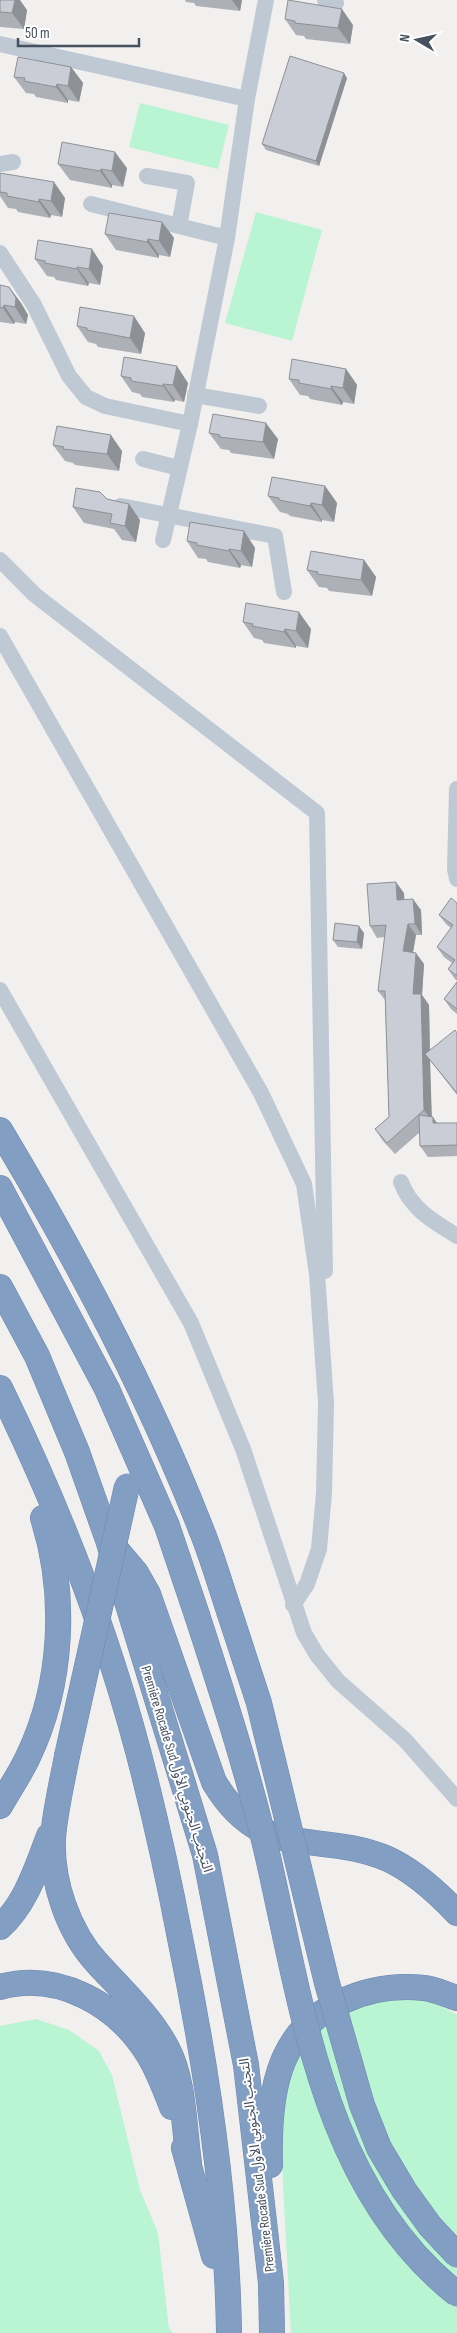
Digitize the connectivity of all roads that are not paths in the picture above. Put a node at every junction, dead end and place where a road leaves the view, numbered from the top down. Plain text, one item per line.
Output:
1 (266, 0) edge
2 (0, 44) edge
3 (247, 100) junction
4 (147, 176) dead end
5 (90, 204) dead end
6 (179, 226) junction
7 (228, 238) junction
8 (0, 253) edge
9 (196, 395) junction
10 (259, 406) dead end
11 (190, 424) junction
12 (143, 459) dead end
13 (179, 468) junction
14 (121, 506) edge
15 (168, 516) junction
16 (163, 540) dead end
17 (0, 560) edge
18 (284, 592) dead end
19 (0, 636) edge
20 (457, 789) edge
21 (457, 879) edge
22 (0, 990) edge
23 (0, 1130) edge
24 (401, 1182) dead end
25 (0, 1188) edge
26 (457, 1236) edge
27 (0, 1287) edge
28 (0, 1388) edge
29 (107, 1389) junction
30 (326, 1403) junction
31 (27, 1443) junction
32 (108, 1540) junction
33 (293, 1605) junction
34 (457, 1799) edge
35 (0, 1806) edge
36 (55, 1819) junction
37 (457, 1913) edge
38 (0, 1927) edge
39 (0, 1987) edge
40 (457, 1998) edge
41 (189, 2163) junction
42 (457, 2255) edge
43 (271, 2283) junction
44 (457, 2294) edge
45 (229, 2322) edge
46 (272, 2333) edge

1 - 3 street
2 - 3 street
3 - 7 street
4 - 6 street
5 - 6 street
6 - 7 street
7 - 9 street
8 - 11 street
9 - 10 street
9 - 11 street
11 - 13 street
12 - 13 street
13 - 15 street
14 - 15 street
15 - 16 street
15 - 18 street
17 - 30 street
19 - 30 street
20 - 21 street
22 - 33 street
23 - 42 highway, bridge
24 - 26 street
25 - 29 highway
27 - 32 highway, Première Rocade Sud التجنب الجنوبي الأول
28 - 31 highway
29 - 36 highway, bridge
29 - 44 highway, bridge
30 - 33 street
31 - 35 highway
31 - 45 highway
32 - 37 highway
32 - 43 highway, Première Rocade Sud التجنب الجنوبي الأول
33 - 34 street
36 - 38 highway
36 - 41 highway
39 - 41 highway
40 - 43 highway
41 - 45 highway
43 - 46 highway, Première Rocade Sud التجنب الجنوبي الأول

